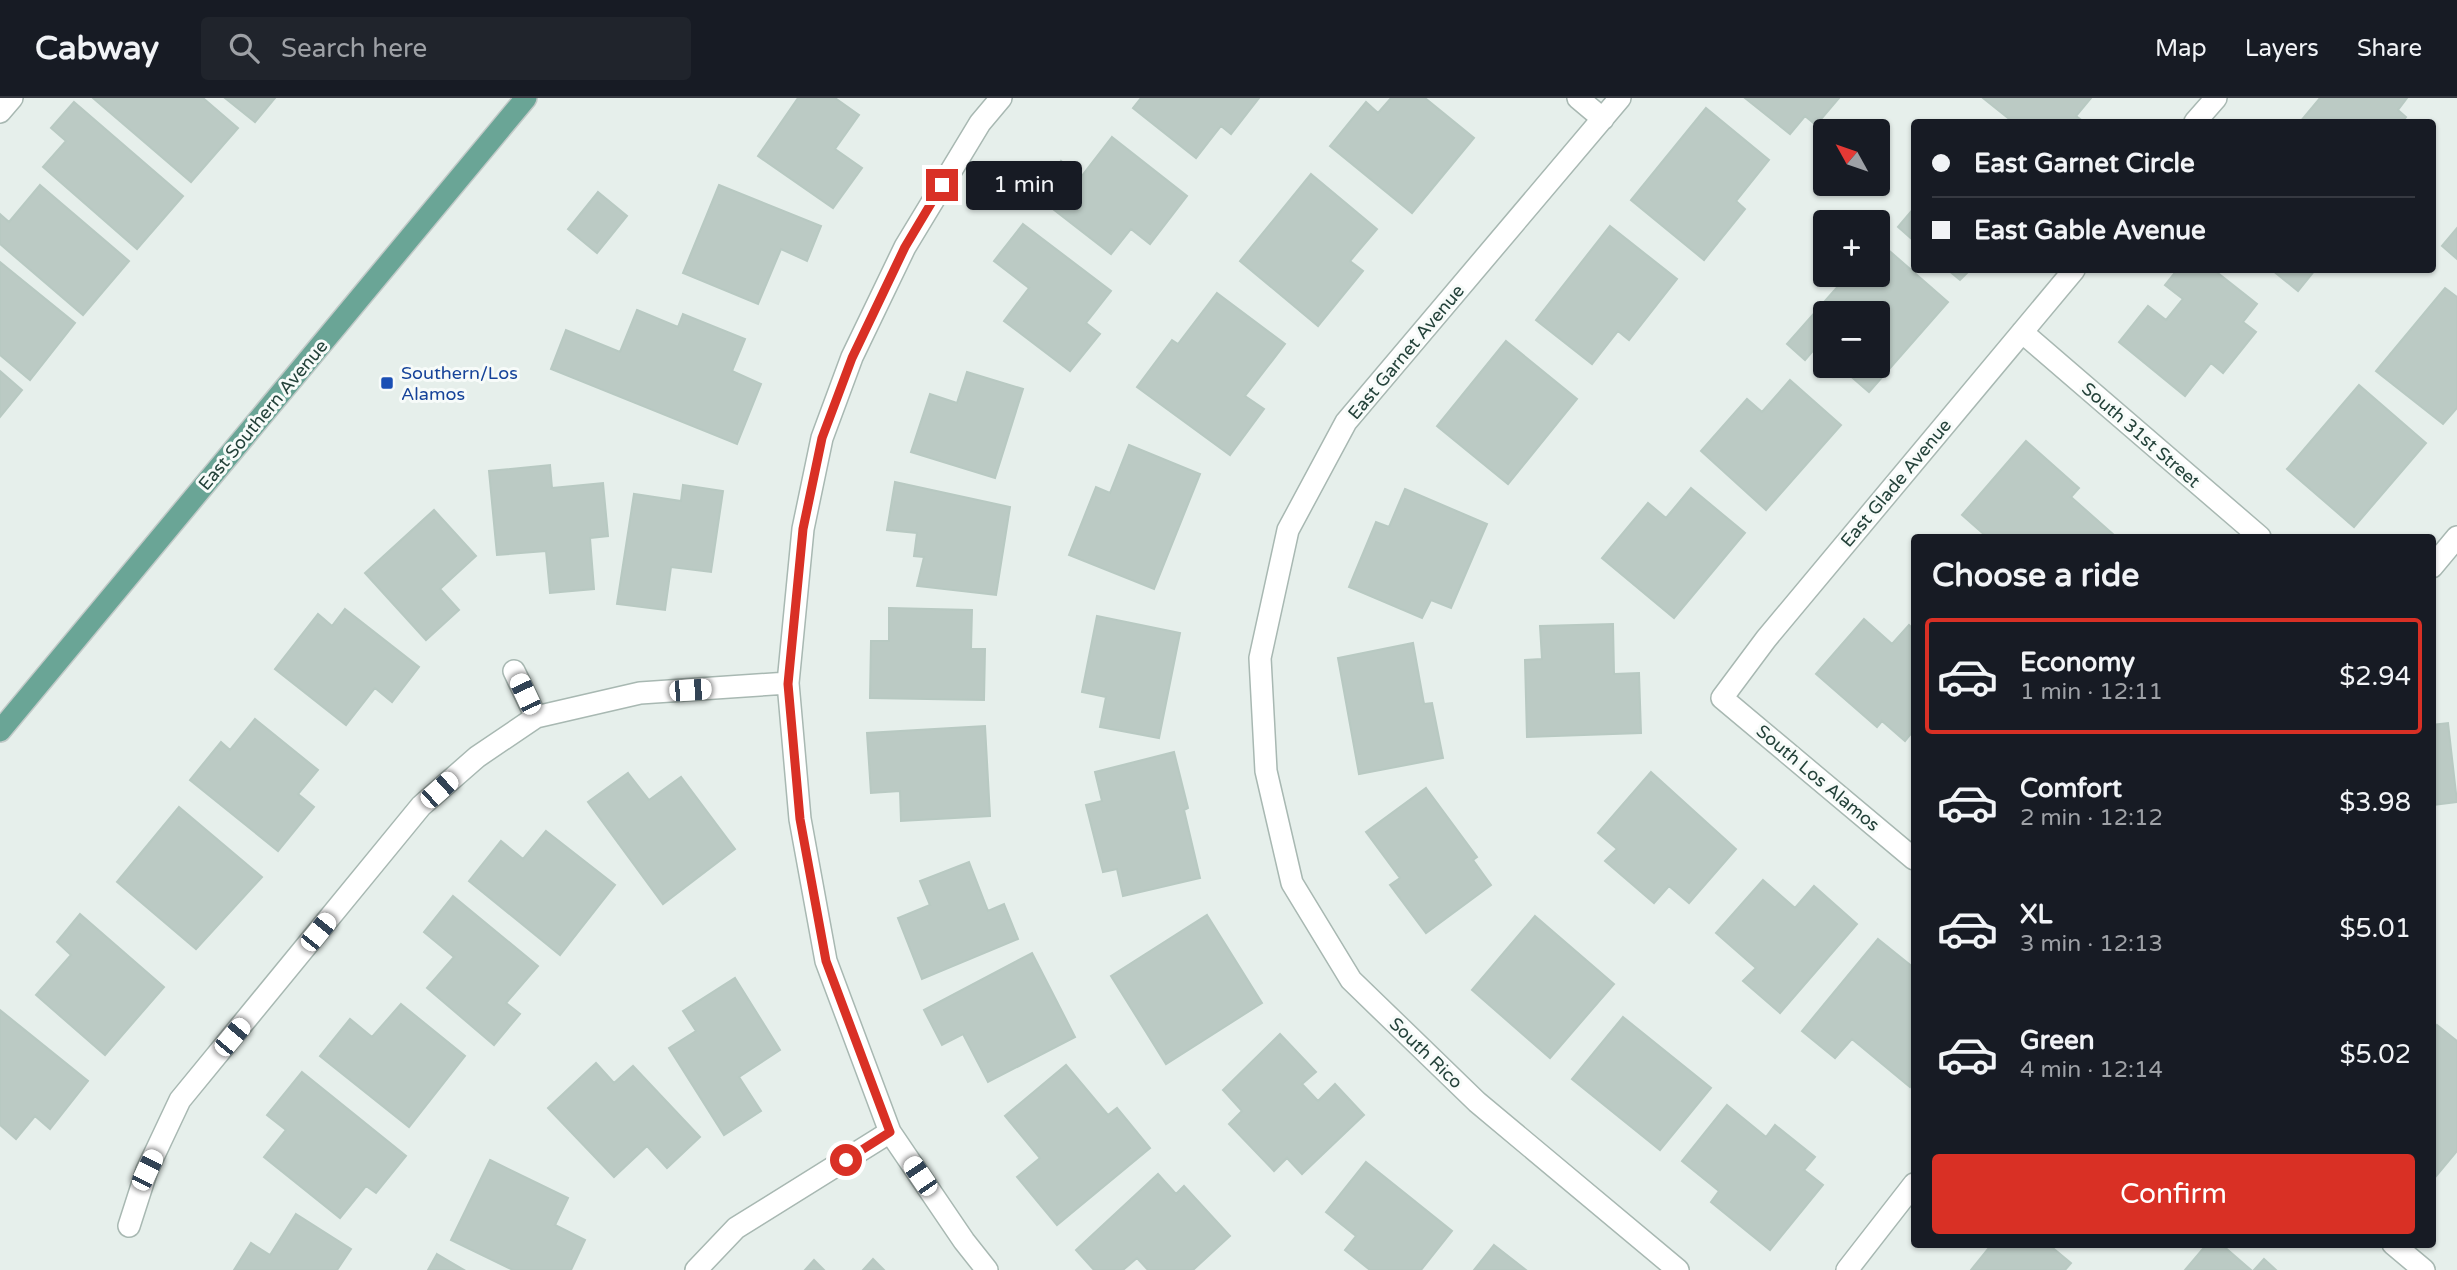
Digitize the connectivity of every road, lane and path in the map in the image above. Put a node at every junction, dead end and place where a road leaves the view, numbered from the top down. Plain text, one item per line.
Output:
1 (12, 98) edge
2 (526, 98) edge
3 (1001, 98) edge
4 (1578, 98) edge
5 (1620, 98) edge
6 (2216, 98) edge
7 (0, 112) edge
8 (1603, 119) junction
9 (2198, 119) edge
10 (2071, 273) edge
11 (2022, 332) junction
12 (2257, 534) edge
13 (2457, 537) edge
14 (2436, 562) edge
15 (514, 671) dead end
16 (788, 684) junction
17 (1722, 698) joint
18 (536, 716) junction
19 (0, 731) edge
20 (1266, 771) joint
21 (1911, 856) edge
22 (890, 1132) junction
23 (1911, 1188) edge
24 (129, 1226) dead end
25 (2398, 1248) edge
26 (696, 1270) edge
27 (987, 1270) edge
28 (1678, 1270) edge
29 (1847, 1270) edge
30 (2424, 1270) edge

1 - 7 street
2 - 19 main road, East Southern Avenue
3 - 16 street
4 - 8 street
5 - 8 street, East Garnet Avenue
6 - 9 street
8 - 20 street, East Garnet Avenue
10 - 11 street, East Glade Avenue
11 - 12 street, South 31st Street
11 - 17 street, East Glade Avenue
13 - 14 street
15 - 18 street
16 - 18 street
16 - 22 street
17 - 21 street, South Los Alamos
18 - 24 street
20 - 28 street, South Rico
22 - 26 street
22 - 27 street
23 - 29 street
25 - 30 street

